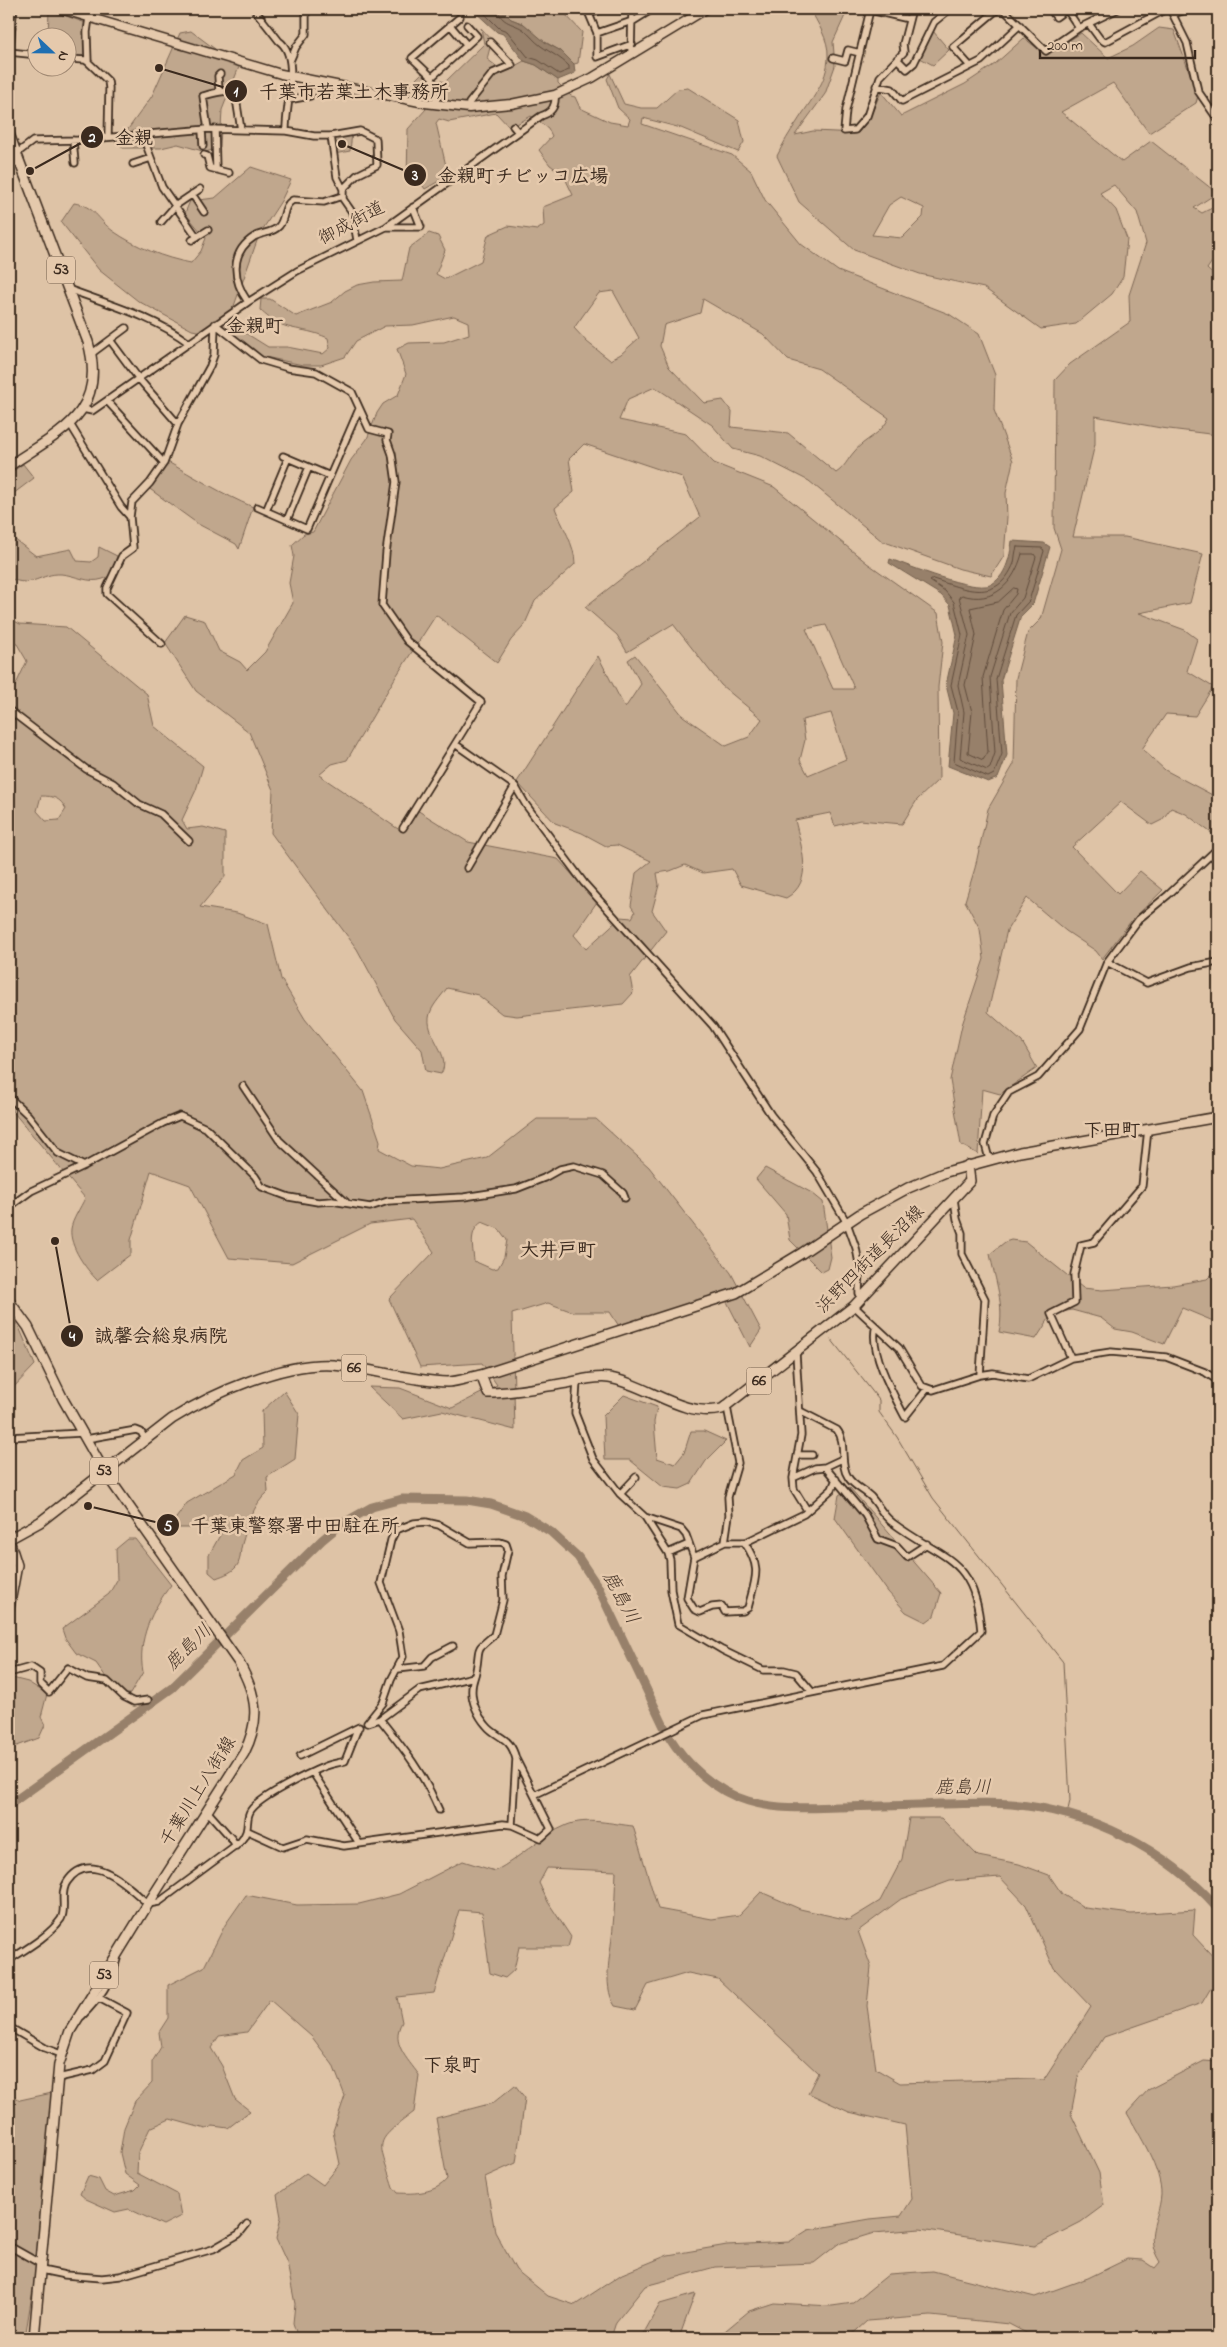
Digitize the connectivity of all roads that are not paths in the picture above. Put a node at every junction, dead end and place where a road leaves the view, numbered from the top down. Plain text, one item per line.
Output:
1 (61, 9) edge
2 (254, 9) edge
3 (306, 9) edge
4 (603, 9) edge
5 (632, 9) edge
6 (652, 9) edge
7 (706, 9) edge
8 (912, 9) edge
9 (950, 9) edge
10 (998, 9) edge
11 (1003, 9) edge
12 (1050, 9) edge
13 (1118, 9) edge
14 (1150, 9) edge
15 (1166, 9) edge
16 (1189, 9) edge
17 (1067, 10) edge
18 (1171, 12) edge
19 (11, 13) edge
20 (1154, 15) junction
21 (460, 17) dead end
22 (89, 18) junction
23 (909, 19) junction
24 (632, 22) junction
25 (1089, 24) junction
26 (450, 25) junction
27 (467, 25) dead end
28 (1020, 25) junction
29 (1080, 28) junction
30 (597, 33) junction
31 (9, 41) edge
32 (490, 42) dead end
33 (632, 44) junction
34 (467, 45) junction
35 (9, 52) edge
36 (860, 53) junction
37 (28, 54) edge
38 (632, 55) junction
39 (833, 58) dead end
40 (898, 59) junction
41 (78, 60) edge
42 (290, 61) junction
43 (88, 62) junction
44 (970, 66) junction
45 (220, 74) dead end
46 (290, 75) junction
47 (432, 77) junction
48 (876, 86) junction
49 (219, 91) junction
50 (313, 92) dead end
51 (555, 95) junction
52 (288, 100) junction
53 (437, 105) junction
54 (469, 108) junction
55 (1218, 120) edge
56 (513, 126) dead end
57 (205, 129) junction
58 (216, 129) junction
59 (241, 130) junction
60 (286, 131) junction
61 (518, 132) junction
62 (9, 134) edge
63 (142, 134) junction
64 (331, 136) junction
65 (108, 137) junction
66 (73, 140) junction
67 (204, 146) dead end
68 (204, 155) dead end
69 (17, 157) junction
70 (151, 158) junction
71 (75, 164) dead end
72 (133, 164) dead end
73 (9, 168) edge
74 (164, 168) dead end
75 (216, 168) junction
76 (156, 172) junction
77 (230, 173) dead end
78 (200, 189) dead end
79 (343, 193) junction
80 (192, 194) junction
81 (175, 206) junction
82 (413, 207) junction
83 (204, 212) dead end
84 (161, 222) dead end
85 (386, 227) junction
86 (208, 230) dead end
87 (357, 240) junction
88 (68, 289) junction
89 (248, 302) junction
90 (215, 324) junction
91 (126, 328) dead end
92 (110, 340) junction
93 (189, 343) junction
94 (91, 354) junction
95 (139, 379) junction
96 (107, 401) junction
97 (83, 409) junction
98 (359, 409) junction
99 (70, 424) junction
100 (178, 424) junction
101 (164, 463) junction
102 (9, 466) edge
103 (309, 467) junction
104 (330, 476) junction
105 (121, 507) junction
106 (257, 507) dead end
107 (266, 511) junction
108 (130, 517) junction
109 (287, 520) junction
110 (131, 534) junction
111 (162, 644) dead end
112 (9, 710) edge
113 (455, 744) junction
114 (515, 786) junction
115 (403, 828) dead end
116 (189, 841) dead end
117 (1218, 848) edge
118 (467, 868) dead end
119 (1107, 962) junction
120 (1218, 962) edge
121 (243, 1086) dead end
122 (9, 1097) edge
123 (1218, 1117) edge
124 (1148, 1129) junction
125 (989, 1159) junction
126 (968, 1165) junction
127 (84, 1166) junction
128 (625, 1198) dead end
129 (954, 1199) junction
130 (346, 1202) junction
131 (9, 1207) edge
132 (847, 1223) junction
133 (861, 1298) junction
134 (9, 1301) edge
135 (854, 1306) junction
136 (876, 1326) junction
137 (796, 1353) junction
138 (1071, 1358) junction
139 (481, 1375) junction
140 (980, 1375) junction
141 (577, 1381) junction
142 (1218, 1381) edge
143 (927, 1389) junction
144 (726, 1407) junction
145 (800, 1411) junction
146 (84, 1436) junction
147 (9, 1437) edge
148 (145, 1439) junction
149 (798, 1455) junction
150 (812, 1455) dead end
151 (842, 1459) junction
152 (825, 1467) junction
153 (104, 1471) junction
154 (636, 1477) dead end
155 (793, 1478) junction
156 (836, 1479) junction
157 (620, 1494) junction
158 (807, 1510) junction
159 (645, 1517) junction
160 (9, 1540) edge
161 (725, 1542) junction
162 (744, 1542) junction
163 (690, 1544) junction
164 (927, 1544) junction
165 (668, 1553) junction
166 (694, 1557) junction
167 (9, 1608) edge
168 (453, 1646) dead end
169 (398, 1669) junction
170 (9, 1673) edge
171 (474, 1677) junction
172 (812, 1692) junction
173 (148, 1700) dead end
174 (380, 1720) junction
175 (367, 1723) junction
176 (358, 1728) junction
177 (300, 1756) dead end
178 (516, 1759) junction
179 (313, 1773) junction
180 (534, 1795) junction
181 (439, 1810) dead end
182 (207, 1811) junction
183 (512, 1825) junction
184 (248, 1831) junction
185 (359, 1843) junction
186 (236, 1846) junction
187 (148, 1904) junction
188 (119, 1950) junction
189 (9, 1960) edge
190 (99, 1998) junction
191 (74, 2025) junction
192 (9, 2027) edge
193 (61, 2054) junction
194 (58, 2078) junction
195 (247, 2224) dead end
196 (9, 2246) edge
197 (41, 2267) junction
198 (34, 2338) edge

1 - 22 street
2 - 42 street
3 - 42 street
4 - 30 street
5 - 24 street
6 - 24 street
7 - 38 street
8 - 23 street
9 - 40 street
10 - 44 street
11 - 28 street
12 - 17 street
13 - 25 street
14 - 20 street
15 - 20 street
16 - 18 street
17 - 29 street
18 - 55 street
19 - 31 main road
20 - 25 street
21 - 26 street
22 - 43 street
22 - 46 street
23 - 36 street
23 - 40 street
24 - 30 street
24 - 33 street
25 - 29 street
26 - 34 street
26 - 47 street
27 - 34 street
28 - 29 street
28 - 44 street
30 - 33 street
32 - 54 street
33 - 38 street
34 - 47 street
35 - 37 street
36 - 39 street
36 - 48 street
38 - 51 street
40 - 48 street
41 - 43 street
42 - 46 street
43 - 65 street
44 - 48 street
45 - 49 street
46 - 52 street
46 - 53 street
47 - 53 street
49 - 57 street
49 - 59 street
50 - 52 street
51 - 54 street
51 - 61 street, 御成街道
52 - 60 street
53 - 54 street
56 - 61 street
57 - 58 street
57 - 63 street
57 - 67 street
58 - 59 street
58 - 75 street
59 - 60 street
60 - 64 street
61 - 82 street, 御成街道
62 - 69 main road, 53
63 - 65 street
63 - 70 street
64 - 79 street
64 - 79 street
65 - 66 street
66 - 69 street
66 - 71 street
68 - 75 street
69 - 73 street
69 - 88 main road, 53
70 - 72 street
70 - 76 street
74 - 76 street
75 - 77 street
76 - 81 street
78 - 80 street
79 - 87 street
79 - 89 street
80 - 81 street
80 - 83 street
81 - 84 street
81 - 86 street
82 - 85 street, 御成街道
82 - 85 street
85 - 87 street, 御成街道
87 - 89 street, 御成街道
88 - 93 street
88 - 94 main road, 53
89 - 90 street, 御成街道
90 - 93 street, 御成街道
90 - 98 street
90 - 100 street
91 - 92 street
92 - 94 street
92 - 95 street
93 - 95 street, 御成街道
94 - 97 main road, 53
95 - 96 street, 御成街道
95 - 100 street
96 - 97 street, 御成街道
96 - 101 street
97 - 99 main road, 53
98 - 104 street
98 - 113 street
99 - 102 main road, 53
99 - 105 street
100 - 101 street
101 - 108 street
103 - 104 street
103 - 107 street
103 - 109 street
104 - 109 street
105 - 108 street
105 - 110 street
106 - 107 street
107 - 109 street
108 - 110 street
110 - 111 street
112 - 116 street
113 - 114 street
113 - 115 street
114 - 118 street
114 - 132 street
117 - 119 street
119 - 120 street
119 - 125 street
121 - 130 street
122 - 127 street
123 - 124 main road, 浜野四街道長沼線
124 - 125 main road, 浜野四街道長沼線
124 - 138 street
125 - 126 main road, 浜野四街道長沼線
126 - 129 main road, 浜野四街道長沼線 / 66
126 - 132 main road, 浜野四街道長沼線
127 - 130 street
127 - 131 street
128 - 130 street
129 - 133 main road, 浜野四街道長沼線 / 66
129 - 140 street
132 - 133 street
132 - 139 main road, 浜野四街道長沼線 / 66
133 - 135 main road, 浜野四街道長沼線 / 66
134 - 146 main road, 千葉川上八街線 / 53
135 - 136 street
135 - 137 main road, 浜野四街道長沼線 / 66
136 - 143 street
136 - 143 street
137 - 144 main road, 浜野四街道長沼線 / 66
137 - 145 street
138 - 140 street
138 - 142 street
139 - 141 main road, 66
139 - 148 main road, 浜野四街道長沼線 / 66
140 - 143 street
141 - 144 main road, 66
141 - 157 street
144 - 161 street
145 - 149 street
145 - 151 street
146 - 147 street
146 - 148 street
146 - 153 main road, 千葉川上八街線 / 53
148 - 153 main road, 浜野四街道長沼線 / 66
149 - 150 street
149 - 155 street
151 - 152 street
151 - 164 street
152 - 155 street
152 - 156 street
153 - 160 main road, 浜野四街道長沼線 / 66
153 - 182 main road, 千葉川上八街線 / 53
154 - 157 street
155 - 158 street
156 - 158 street
156 - 164 street
157 - 159 street
158 - 162 street
159 - 163 street
159 - 165 street
160 - 167 main road, 浜野四街道長沼線 / 66
161 - 162 street
161 - 166 street
162 - 166 street
163 - 165 street
163 - 166 street
164 - 172 street
165 - 172 street
168 - 169 street
169 - 171 street
169 - 175 street
170 - 173 street
171 - 174 street
171 - 178 street
172 - 180 street
174 - 175 street
174 - 181 street
175 - 176 street
176 - 177 street
176 - 179 street
178 - 180 street
178 - 183 street
179 - 184 street
179 - 185 street
180 - 183 street
182 - 186 street
182 - 187 main road, 千葉川上八街線 / 53
183 - 185 street
184 - 185 street
184 - 186 street
186 - 187 street
187 - 188 main road, 千葉川上八街線 / 53
187 - 189 street
188 - 190 street
188 - 191 main road, 千葉川上八街線 / 53
190 - 191 street
190 - 194 street
191 - 193 main road, 千葉川上八街線 / 53
192 - 193 street
193 - 194 main road, 千葉川上八街線 / 53
194 - 197 main road, 千葉川上八街線 / 53
195 - 197 street
196 - 197 street
197 - 198 main road, 千葉川上八街線 / 53

